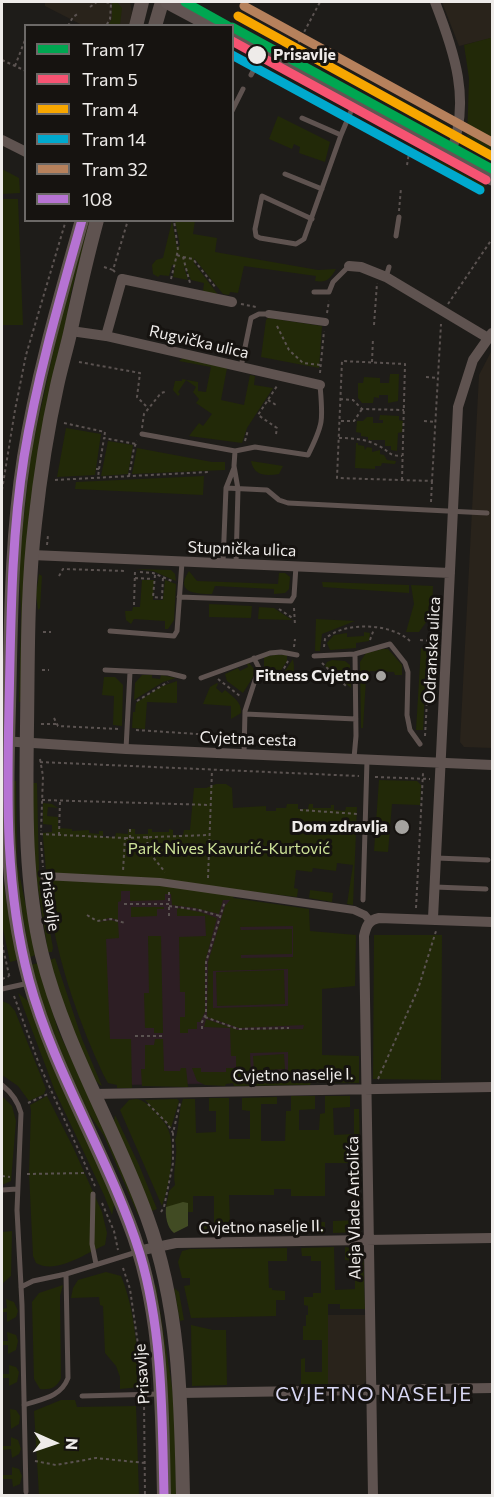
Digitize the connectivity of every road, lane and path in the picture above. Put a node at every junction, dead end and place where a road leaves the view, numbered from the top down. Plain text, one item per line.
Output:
1 (97, 2) edge
2 (106, 2) edge
3 (142, 2) edge
4 (162, 2) edge
5 (168, 2) edge
6 (320, 2) edge
7 (435, 2) edge
8 (90, 4) edge
9 (184, 6) edge
10 (79, 14) dead end
11 (69, 24) edge
12 (107, 24) edge
13 (136, 24) edge
14 (155, 24) edge
15 (210, 24) edge
16 (234, 37) edge
17 (24, 43) edge
18 (262, 53) junction
19 (293, 53) dead end
20 (2, 60) edge
21 (15, 66) junction
22 (24, 70) edge
23 (251, 75) dead end
24 (243, 89) dead end
25 (235, 98) edge
26 (355, 103) junction
27 (302, 118) dead end
28 (341, 135) junction
29 (2, 140) edge
30 (410, 147) dead end
31 (24, 151) edge
32 (450, 154) junction
33 (407, 165) dead end
34 (285, 174) dead end
35 (492, 178) edge
36 (401, 188) dead end
37 (322, 189) junction
38 (399, 217) joint
39 (312, 219) junction
40 (65, 222) edge
41 (81, 222) edge
42 (96, 222) edge
43 (127, 222) edge
44 (174, 222) edge
45 (396, 236) dead end
46 (492, 239) edge
47 (177, 255) junction
48 (183, 256) junction
49 (348, 266) joint
50 (104, 267) dead end
51 (113, 270) junction
52 (384, 276) junction
53 (122, 279) junction
54 (168, 289) junction
55 (314, 292) dead end
56 (329, 292) junction
57 (189, 293) junction
58 (228, 301) joint
59 (272, 314) junction
60 (443, 316) junction
61 (325, 322) junction
62 (374, 324) dead end
63 (71, 331) junction
64 (490, 335) edge
65 (106, 336) junction
66 (373, 338) dead end
67 (79, 362) dead end
68 (372, 362) junction
69 (321, 365) junction
70 (241, 367) junction
71 (284, 376) junction
72 (426, 377) dead end
73 (438, 378) junction
74 (320, 385) junction
75 (340, 399) junction
76 (267, 400) junction
77 (276, 405) dead end
78 (148, 408) dead end
79 (362, 409) junction
80 (404, 410) junction
81 (333, 411) dead end
82 (340, 412) junction
83 (340, 421) junction
84 (424, 421) dead end
85 (436, 422) junction
86 (64, 423) dead end
87 (279, 424) dead end
88 (277, 428) junction
89 (248, 430) dead end
90 (142, 434) dead end
91 (276, 434) dead end
92 (104, 438) junction
93 (339, 438) junction
94 (136, 444) dead end
95 (242, 446) dead end
96 (235, 451) junction
97 (402, 456) junction
98 (234, 466) junction
99 (208, 472) dead end
100 (98, 478) junction
101 (55, 480) dead end
102 (402, 480) junction
103 (432, 481) junction
104 (226, 488) junction
105 (238, 489) junction
106 (2, 490) edge
107 (431, 502) dead end
108 (454, 510) junction
109 (487, 513) dead end
110 (48, 535) dead end
111 (47, 547) dead end
112 (32, 555) junction
113 (182, 562) junction
114 (223, 563) junction
115 (236, 564) junction
116 (297, 567) junction
117 (135, 572) junction
118 (450, 573) junction
119 (155, 574) junction
120 (59, 576) dead end
121 (163, 577) junction
122 (135, 578) junction
123 (155, 579) junction
124 (180, 584) junction
125 (179, 597) junction
126 (293, 599) junction
127 (134, 605) dead end
128 (437, 611) dead end
129 (295, 625) dead end
130 (375, 628) junction
131 (110, 631) dead end
132 (44, 632) dead end
133 (51, 632) dead end
134 (420, 640) dead end
135 (430, 640) junction
136 (390, 644) junction
137 (373, 649) junction
138 (295, 654) joint
139 (355, 654) junction
140 (318, 656) junction
141 (254, 658) junction
142 (42, 670) dead end
143 (49, 670) dead end
144 (105, 670) dead end
145 (259, 671) junction
146 (130, 672) junction
147 (213, 675) junction
148 (183, 677) joint
149 (201, 678) dead end
150 (356, 693) junction
151 (247, 702) junction
152 (128, 707) junction
153 (245, 714) junction
154 (54, 718) dead end
155 (356, 719) junction
156 (40, 724) dead end
157 (57, 724) junction
158 (127, 730) junction
159 (244, 733) junction
160 (5, 742) edge
161 (27, 743) junction
162 (422, 744) joint
163 (126, 749) junction
164 (244, 754) junction
165 (354, 758) junction
166 (367, 758) junction
167 (441, 762) junction
168 (492, 764) edge
169 (423, 767) dead end
170 (212, 769) junction
171 (359, 776) dead end
172 (370, 776) dead end
173 (423, 778) junction
174 (436, 778) dead end
175 (42, 800) junction
176 (60, 801) junction
177 (211, 805) junction
178 (300, 810) dead end
179 (358, 814) dead end
180 (130, 829) dead end
181 (40, 834) junction
182 (59, 835) junction
183 (147, 836) junction
184 (209, 836) junction
185 (125, 838) junction
186 (130, 838) junction
187 (436, 858) junction
188 (488, 860) dead end
189 (44, 876) joint
190 (123, 880) junction
191 (168, 884) junction
192 (435, 887) junction
193 (486, 889) dead end
194 (208, 890) junction
195 (230, 893) junction
196 (363, 900) dead end
197 (124, 904) dead end
198 (169, 905) junction
199 (416, 912) dead end
200 (87, 915) dead end
201 (169, 916) dead end
202 (220, 916) junction
203 (433, 918) junction
204 (370, 921) junction
205 (492, 922) edge
206 (125, 923) dead end
207 (437, 930) dead end
208 (2, 944) edge
209 (2, 979) edge
210 (30, 982) junction
211 (2, 988) edge
212 (13, 993) dead end
213 (205, 1017) junction
214 (290, 1028) dead end
215 (202, 1029) dead end
216 (135, 1036) dead end
217 (163, 1036) dead end
218 (376, 1082) dead end
219 (2, 1085) edge
220 (492, 1087) edge
221 (366, 1089) junction
222 (51, 1092) junction
223 (93, 1094) junction
224 (182, 1097) dead end
225 (28, 1103) dead end
226 (147, 1104) dead end
227 (173, 1133) junction
228 (89, 1173) junction
229 (27, 1174) dead end
230 (2, 1176) edge
231 (12, 1177) dead end
232 (17, 1189) junction
233 (2, 1190) edge
234 (94, 1191) joint
235 (100, 1199) dead end
236 (160, 1212) dead end
237 (492, 1238) edge
238 (370, 1240) junction
239 (157, 1247) junction
240 (118, 1250) dead end
241 (138, 1251) junction
242 (96, 1264) junction
243 (123, 1268) dead end
244 (66, 1274) junction
245 (21, 1287) junction
246 (492, 1388) edge
247 (372, 1390) junction
248 (180, 1393) junction
249 (144, 1394) junction
250 (161, 1394) junction
251 (82, 1396) dead end
252 (24, 1405) junction
253 (34, 1461) dead end
254 (145, 1463) junction
255 (26, 1492) dead end
256 (145, 1496) edge
257 (164, 1496) edge
258 (183, 1496) edge
259 (373, 1496) edge

1 - 8 path
2 - 12 path
3 - 13 street
4 - 14 street
5 - 9 main road
6 - 19 path
7 - 32 street
9 - 15 main road
10 - 11 path
16 - 18 main road
17 - 21 path
18 - 23 lane
18 - 26 main road
20 - 21 path
21 - 22 path
24 - 25 lane
26 - 28 lane
26 - 32 main road
27 - 28 lane
28 - 37 lane
29 - 31 street
30 - 33 path
32 - 35 main road
34 - 37 lane
36 - 38 path
37 - 39 lane
38 - 45 lane
39 - 39 lane
40 - 106 path
41 - 160 street, Prisavlje
42 - 63 street, Prisavlje
43 - 51 path
44 - 47 path
46 - 60 path
47 - 48 path
47 - 54 path
48 - 57 path
48 - 58 path
49 - 52 street
49 - 56 lane
50 - 51 path
51 - 53 path
52 - 60 street
52 - 62 path
53 - 54 street
53 - 65 street
54 - 57 street
55 - 56 lane
56 - 61 path
57 - 58 street
59 - 61 street
59 - 69 path
59 - 70 lane
60 - 64 street
60 - 73 path
61 - 69 path
63 - 65 street, Rugvička ulica
63 - 112 street, Prisavlje
64 - 108 street, Odranska ulica
65 - 70 street, Rugvička ulica
66 - 68 path
67 - 78 path
68 - 75 path
68 - 80 path
69 - 74 path
70 - 71 street, Rugvička ulica
71 - 74 street, Rugvička ulica
71 - 76 path
72 - 73 path
73 - 85 path
74 - 96 lane
75 - 79 path
75 - 82 path
76 - 77 path
76 - 88 path
79 - 80 path
79 - 83 path
80 - 97 path
81 - 82 path
82 - 83 path
83 - 93 path
84 - 85 path
85 - 103 path
86 - 92 path
87 - 88 path
88 - 91 path
89 - 95 path
90 - 96 lane
92 - 94 path
92 - 100 path
93 - 97 path
93 - 102 path
96 - 98 lane
97 - 102 path
98 - 104 lane
98 - 105 lane
99 - 100 path
100 - 101 path
102 - 103 path
103 - 107 path
104 - 105 lane
104 - 114 lane
105 - 108 lane
105 - 115 lane
108 - 109 lane
108 - 118 street, Odranska ulica
110 - 111 path
112 - 113 street, Stupnička ulica
112 - 161 street, Prisavlje
113 - 114 street, Stupnička ulica
113 - 124 lane
114 - 115 street, Stupnička ulica
115 - 116 street, Stupnička ulica
116 - 118 street, Stupnička ulica
116 - 126 lane
117 - 119 path
117 - 120 path
117 - 122 path
118 - 167 street, Odranska ulica
119 - 121 path
119 - 123 path
121 - 123 path
121 - 124 path
122 - 123 path
122 - 127 path
124 - 125 lane
125 - 126 lane
125 - 131 lane
126 - 129 path
128 - 135 path
130 - 136 path
130 - 137 path
130 - 140 path
132 - 133 path
134 - 135 path
135 - 162 path
136 - 137 lane
136 - 162 lane
137 - 139 lane
138 - 141 lane
138 - 145 path
139 - 140 lane
139 - 150 lane
140 - 150 path
141 - 145 lane
141 - 147 lane
142 - 143 path
144 - 146 lane
145 - 151 lane
146 - 148 lane
146 - 152 lane
147 - 149 lane
147 - 151 path
148 - 152 path
150 - 155 lane
151 - 153 lane
152 - 158 lane
153 - 155 lane
153 - 159 lane
154 - 157 path
155 - 165 lane
156 - 157 path
157 - 158 path
158 - 159 path
158 - 163 lane
159 - 164 lane
160 - 161 street, Cvjetna cesta
160 - 210 street, Prisavlje
161 - 163 street, Cvjetna cesta
161 - 223 street, Prisavlje
163 - 164 street, Cvjetna cesta
164 - 165 street, Cvjetna cesta
165 - 166 street, Cvjetna cesta
166 - 167 street, Cvjetna cesta
166 - 196 lane
167 - 168 street, Cvjetna cesta
167 - 187 street, Odranska ulica
169 - 173 path
170 - 171 path
170 - 175 path
170 - 177 path
172 - 173 path
173 - 174 path
173 - 199 path
175 - 176 path
175 - 181 path
176 - 177 path
176 - 182 path
177 - 184 path
178 - 179 path
180 - 186 path
181 - 182 path
181 - 189 path
182 - 185 path
183 - 184 path
183 - 186 path
183 - 191 path
184 - 194 path
185 - 186 path
185 - 190 path
187 - 188 lane
187 - 192 street, Odranska ulica
189 - 190 street
190 - 191 street
191 - 194 street
191 - 198 path
192 - 193 lane
192 - 203 street, Odranska ulica
194 - 195 street
195 - 202 path
195 - 204 street
197 - 198 path
198 - 201 path
198 - 202 path
200 - 206 path
202 - 213 path
203 - 204 street
203 - 205 street
204 - 221 street, Aleja Vlade Antolića
207 - 218 path
208 - 209 path
210 - 211 lane
210 - 241 street, Prisavlje
212 - 222 path
213 - 214 path
213 - 215 path
216 - 217 path
219 - 232 lane
220 - 221 street, Cvjetno naselje I.
221 - 223 street, Cvjetno naselje I.
221 - 238 street, Aleja Vlade Antolića
222 - 225 path
222 - 228 path
223 - 239 street, Prisavlje
224 - 227 path
226 - 227 path
227 - 236 path
228 - 229 path
228 - 234 path
230 - 231 path
232 - 233 lane
232 - 245 lane
234 - 242 lane
235 - 240 path
237 - 238 street, Cvjetno naselje II.
238 - 239 street, Cvjetno naselje II.
238 - 247 street, Aleja Vlade Antolića
239 - 241 street, Cvjetno naselje II.
239 - 248 street, Prisavlje
241 - 242 lane
241 - 250 street, Prisavlje
242 - 244 lane
243 - 249 path
244 - 245 lane
244 - 252 lane
245 - 252 lane
246 - 247 street
247 - 248 street
247 - 259 street, Aleja Vlade Antolića
248 - 258 street, Prisavlje
249 - 250 lane
249 - 251 lane
249 - 254 path
250 - 257 street, Prisavlje
252 - 255 lane
253 - 254 path
254 - 256 path

